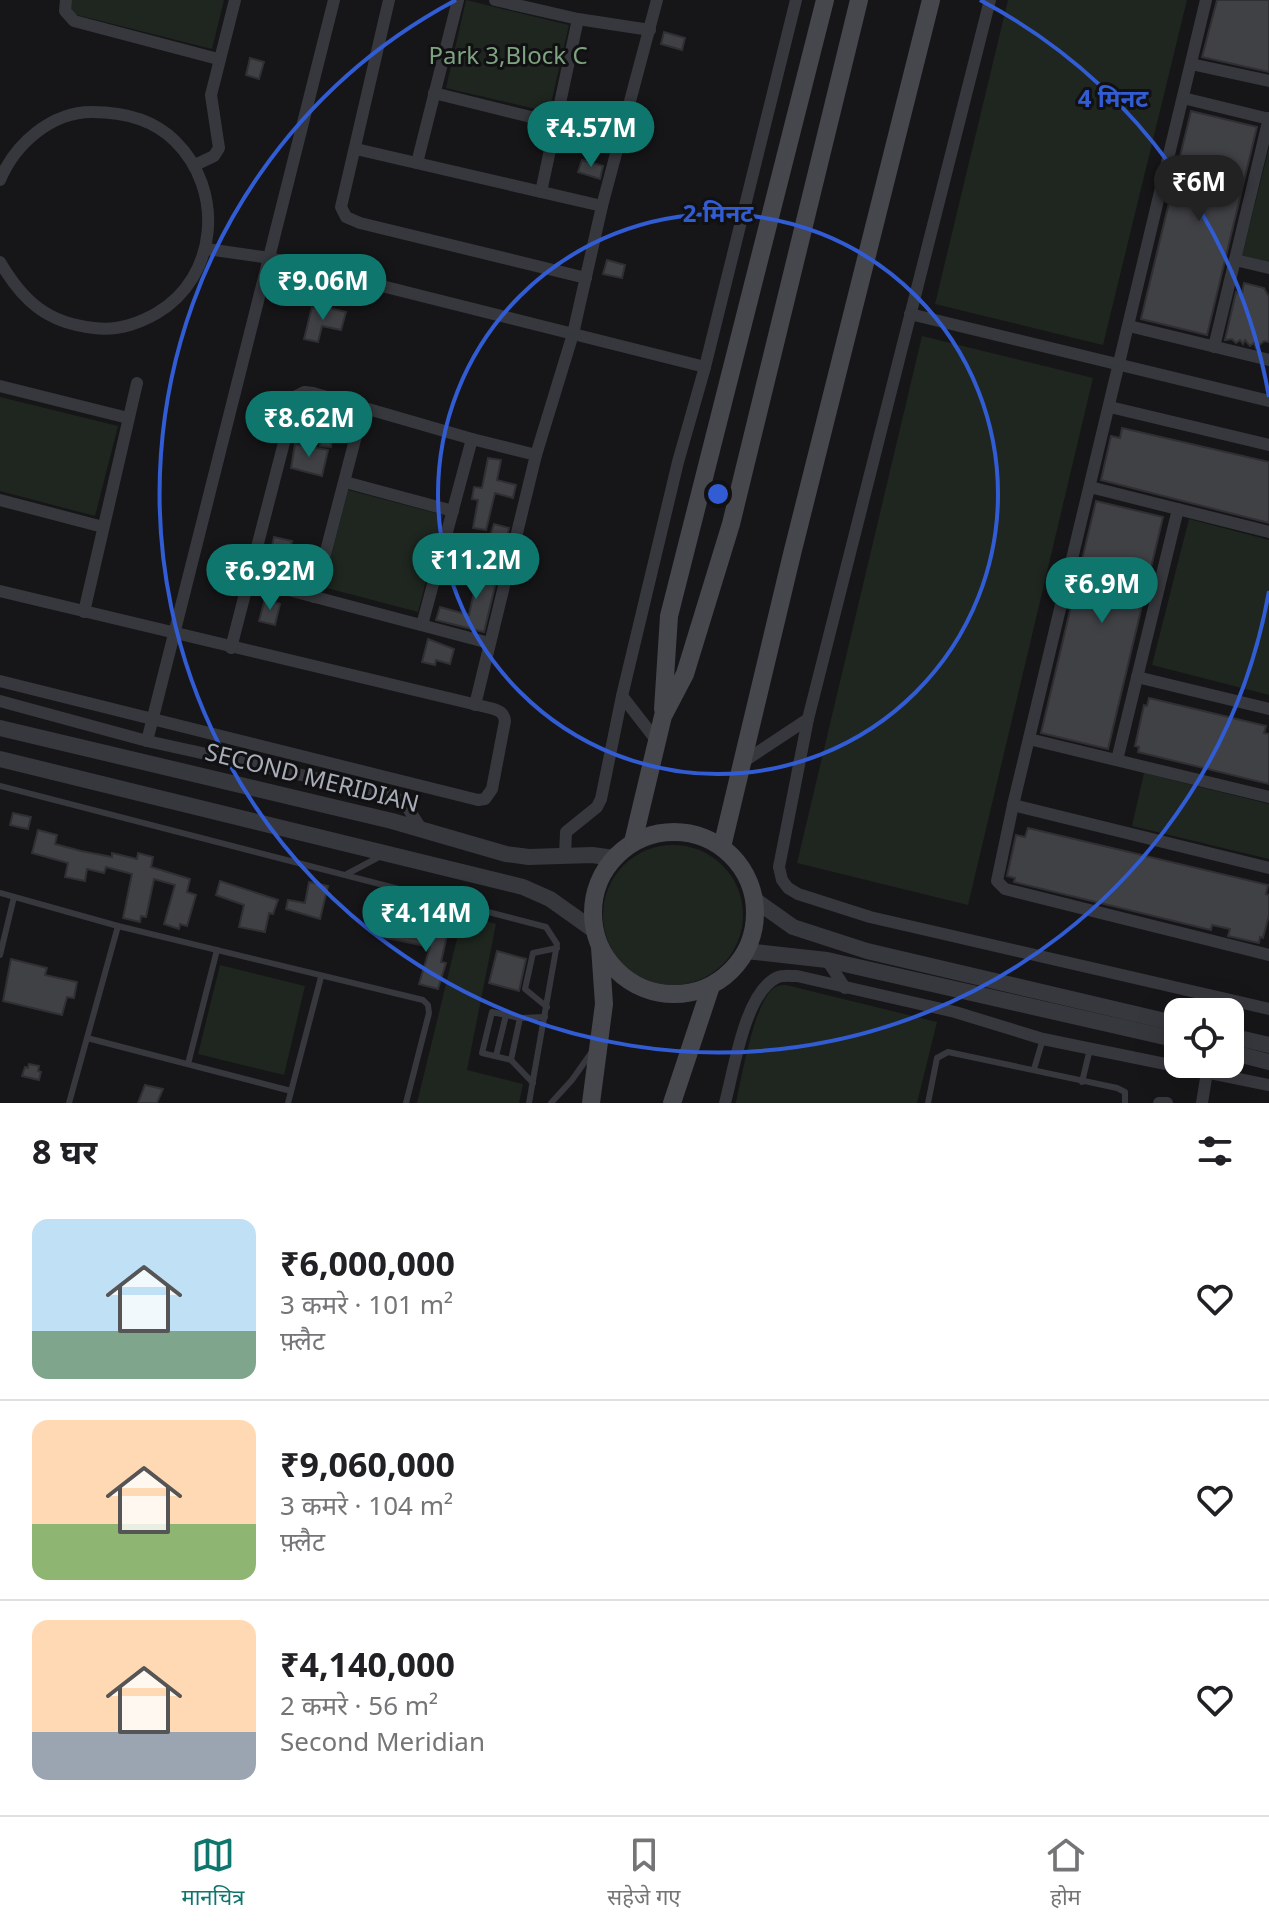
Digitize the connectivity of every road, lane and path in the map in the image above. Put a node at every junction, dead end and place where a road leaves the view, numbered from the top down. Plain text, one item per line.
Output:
1 (66, 0) edge
2 (235, 0) edge
3 (334, 0) edge
4 (389, 0) edge
5 (458, 0) edge
6 (495, 0) edge
7 (657, 0) edge
8 (796, 0) edge
9 (825, 0) edge
10 (859, 0) edge
11 (931, 0) edge
12 (990, 0) edge
13 (1206, 0) edge
14 (578, 19) junction
15 (650, 30) junction
16 (218, 59) junction
17 (1191, 64) junction
18 (1269, 81) edge
19 (434, 93) junction
20 (1183, 98) junction
21 (1269, 118) edge
22 (555, 123) junction
23 (356, 149) junction
24 (417, 163) junction
25 (195, 165) junction
26 (0, 180) edge
27 (541, 192) junction
28 (602, 206) junction
29 (207, 249) junction
30 (270, 258) junction
31 (1235, 260) junction
32 (0, 262) edge
33 (1269, 268) edge
34 (586, 278) junction
35 (910, 314) junction
36 (1129, 326) junction
37 (573, 334) junction
38 (1214, 347) junction
39 (1269, 360) edge
40 (1120, 365) junction
41 (705, 367) junction
42 (137, 383) dead end
43 (0, 386) edge
44 (1269, 401) edge
45 (1110, 407) junction
46 (363, 409) junction
47 (128, 418) junction
48 (472, 439) junction
49 (1269, 445) edge
50 (536, 455) junction
51 (345, 482) junction
52 (1090, 487) junction
53 (0, 500) edge
54 (1178, 509) junction
55 (453, 511) junction
56 (103, 527) junction
57 (1269, 532) edge
58 (247, 579) junction
59 (0, 591) edge
60 (314, 597) junction
61 (84, 612) junction
62 (422, 625) junction
63 (173, 633) junction
64 (489, 643) junction
65 (231, 648) junction
66 (1137, 677) junction
67 (0, 681) edge
68 (622, 696) junction
69 (0, 701) edge
70 (475, 705) junction
71 (1269, 709) edge
72 (663, 716) junction
73 (808, 719) junction
74 (152, 720) junction
75 (0, 728) edge
76 (1029, 739) junction
77 (147, 741) junction
78 (657, 741) junction
79 (0, 759) edge
80 (1117, 760) junction
81 (743, 762) junction
82 (0, 786) edge
83 (1269, 797) edge
84 (1013, 805) junction
85 (422, 830) junction
86 (633, 842) junction
87 (722, 847) junction
88 (387, 852) junction
89 (565, 856) junction
90 (614, 858) junction
91 (1269, 868) edge
92 (347, 874) junction
93 (0, 893) edge
94 (14, 897) junction
95 (755, 900) junction
96 (118, 926) junction
97 (597, 938) junction
98 (557, 948) junction
99 (217, 950) junction
100 (746, 951) junction
101 (1268, 951) edge
102 (0, 955) edge
103 (827, 960) junction
104 (321, 977) junction
105 (711, 986) junction
106 (845, 988) junction
107 (547, 1007) junction
108 (1269, 1009) edge
109 (506, 1015) junction
110 (545, 1017) junction
111 (520, 1018) junction
112 (1164, 1021) edge
113 (1164, 1037) edge
114 (87, 1038) junction
115 (1043, 1039) junction
116 (1244, 1039) edge
117 (599, 1045) junction
118 (1269, 1045) edge
119 (1090, 1049) junction
120 (496, 1056) junction
121 (1244, 1056) edge
122 (511, 1060) junction
123 (1269, 1062) edge
124 (188, 1064) junction
125 (1164, 1064) edge
126 (1034, 1069) junction
127 (1206, 1078) edge
128 (1236, 1078) edge
129 (1082, 1082) junction
130 (533, 1083) junction
131 (1269, 1085) edge
132 (291, 1091) junction
133 (69, 1103) edge
134 (288, 1103) edge
135 (406, 1103) edge
136 (529, 1103) edge
137 (551, 1103) edge
138 (577, 1103) edge
139 (591, 1103) edge
140 (672, 1103) edge
141 (725, 1103) edge
142 (928, 1103) edge
143 (1125, 1103) edge
144 (1159, 1103) edge
145 (1167, 1103) edge
146 (1202, 1103) edge

1 - 16 street
2 - 16 street
3 - 30 street
4 - 23 street
5 - 19 street
6 - 14 street
7 - 15 street
8 - 41 street
9 - 72 main road
10 - 72 main road
11 - 81 main road
12 - 35 street
13 - 17 street
14 - 15 street
14 - 22 street
15 - 28 street
16 - 25 street
17 - 18 street
17 - 20 street
19 - 22 street
19 - 24 street
20 - 21 street
20 - 36 street
21 - 31 street
22 - 27 street
23 - 24 street
23 - 34 street
24 - 27 street
25 - 26 street
25 - 29 street
27 - 28 street
28 - 34 street
29 - 30 street
29 - 32 street
30 - 37 street
30 - 63 street
31 - 33 street
31 - 38 street
34 - 37 street
35 - 40 street
35 - 73 street
36 - 38 street
36 - 40 street
37 - 41 street
37 - 50 street
38 - 39 street
40 - 44 street
40 - 45 street
41 - 68 street
42 - 47 street
43 - 47 street
45 - 49 street
45 - 52 street
46 - 48 street
46 - 51 street
46 - 58 street
47 - 56 street
48 - 50 street
48 - 55 street
50 - 64 street
51 - 55 street
51 - 60 street
52 - 54 street
52 - 76 street
53 - 56 street
54 - 57 street
54 - 66 street
55 - 62 street
56 - 61 street
58 - 60 street
58 - 65 street
59 - 61 street
60 - 62 street
61 - 63 street
62 - 64 street
63 - 65 street
63 - 74 street
64 - 70 street
65 - 70 street
66 - 71 street
66 - 80 street
67 - 74 street
68 - 78 street
68 - 89 street
69 - 77 street
70 - 74 street
72 - 78 main road
73 - 81 street
73 - 108 street
74 - 77 street
75 - 85 street, SECOND MERIDIAN
76 - 80 street
76 - 84 street
77 - 85 street
78 - 86 main road
79 - 88 street
80 - 83 street
81 - 87 main road
82 - 92 lane
84 - 91 street
84 - 101 street
85 - 89 street, SECOND MERIDIAN
86 - 87 main road
86 - 90 main road
87 - 95 main road
88 - 92 lane
88 - 97 street
89 - 90 street, SECOND MERIDIAN
90 - 97 main road
92 - 98 lane
93 - 94 lane
94 - 96 lane
94 - 102 lane
95 - 100 main road
95 - 112 street
96 - 99 lane
96 - 114 lane
97 - 105 main road
97 - 117 main road
98 - 107 lane
98 - 107 lane
99 - 104 lane
99 - 124 lane
100 - 103 street
100 - 105 main road
103 - 106 street
103 - 113 street
104 - 132 lane
104 - 135 lane
105 - 140 main road
106 - 115 street
106 - 141 street
107 - 110 lane
109 - 111 lane
109 - 120 lane
109 - 120 lane
110 - 111 lane
110 - 130 lane
111 - 122 lane
114 - 124 lane
114 - 133 lane
115 - 119 street
115 - 126 lane
116 - 118 street
117 - 137 lane
117 - 138 main road
117 - 139 main road
119 - 125 street
119 - 129 lane
120 - 122 lane
121 - 123 street
122 - 130 lane
124 - 132 lane
126 - 129 lane
126 - 142 lane
127 - 146 street
128 - 131 street
129 - 143 lane
130 - 136 lane
132 - 134 lane
144 - 145 street

